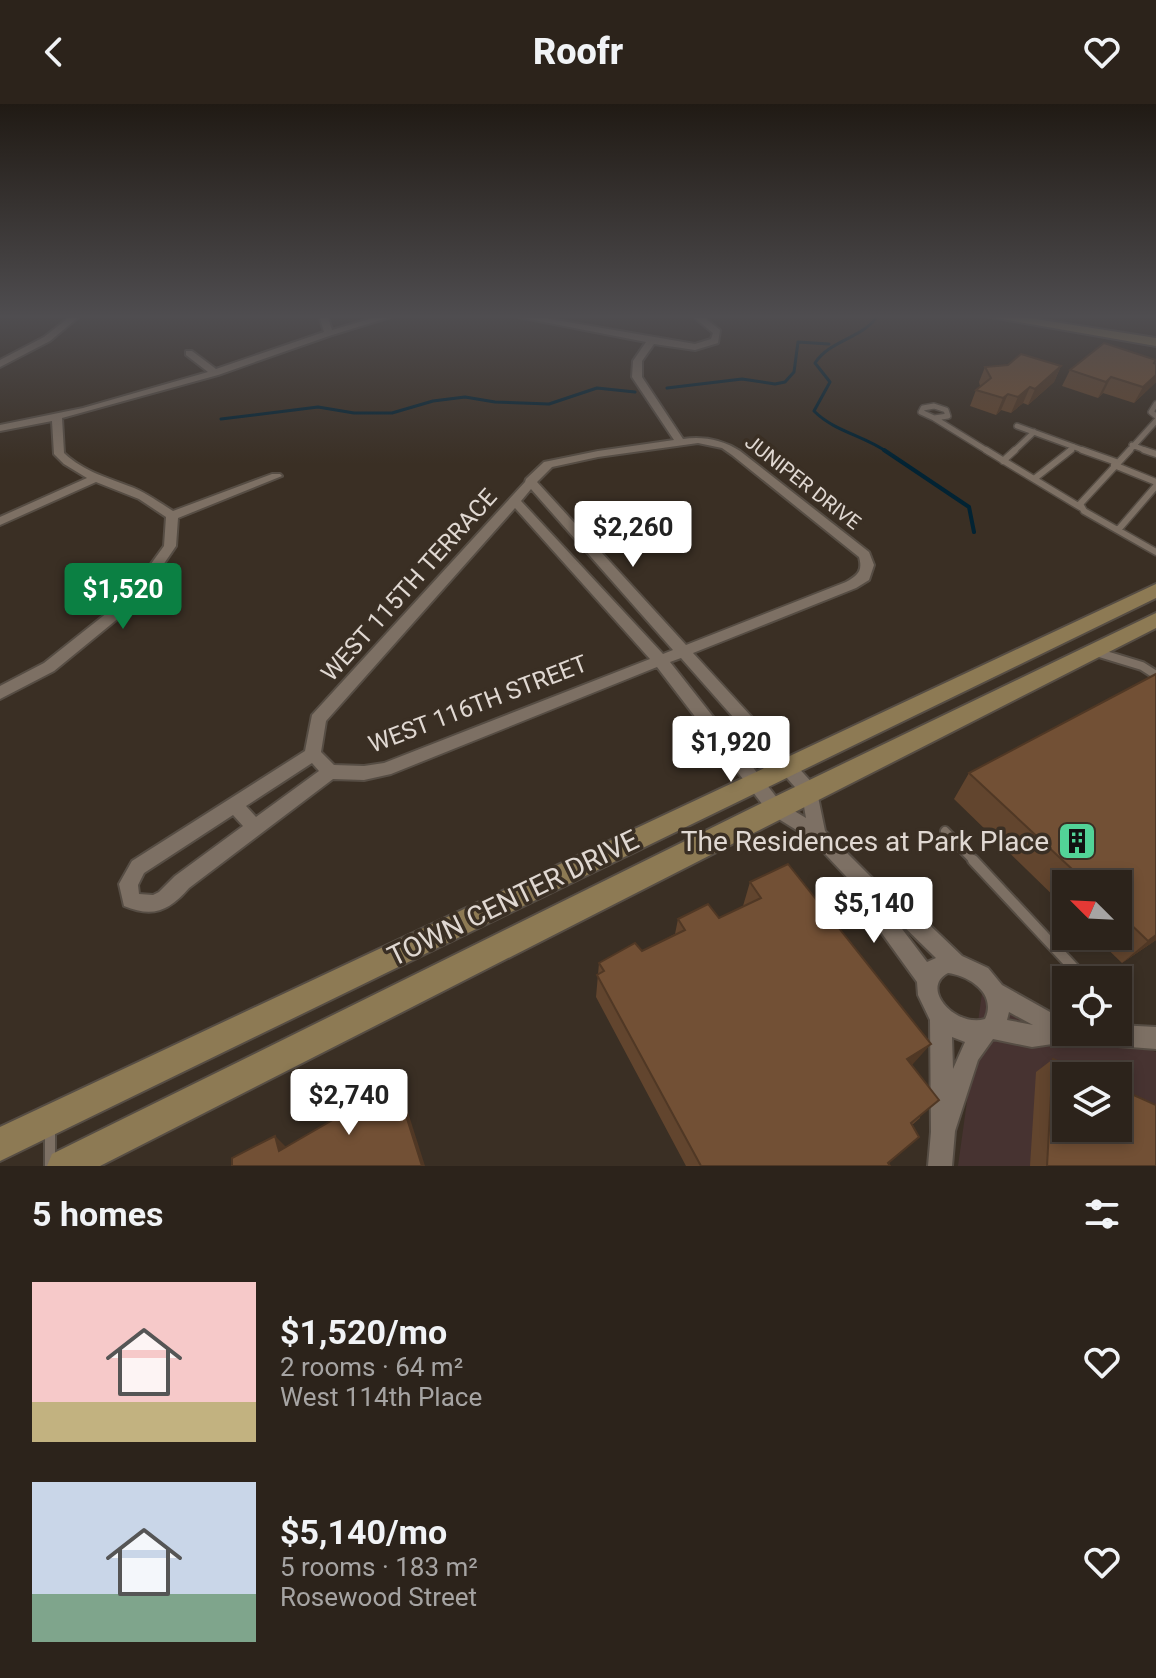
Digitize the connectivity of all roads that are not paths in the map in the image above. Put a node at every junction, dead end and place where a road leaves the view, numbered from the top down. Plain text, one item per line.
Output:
1 (204, 365) edge
2 (239, 365) edge
3 (636, 365) edge
4 (215, 373) junction
5 (1156, 404) edge
6 (57, 417) junction
7 (934, 418) junction
8 (1156, 418) edge
9 (1017, 426) dead end
10 (0, 428) edge
11 (1147, 431) junction
12 (1034, 432) junction
13 (1156, 433) edge
14 (681, 443) junction
15 (1132, 445) junction
16 (1074, 447) junction
17 (1156, 454) edge
18 (584, 456) joint
19 (1003, 461) junction
20 (1115, 464) junction
21 (276, 476) dead end
22 (96, 478) junction
23 (1034, 479) junction
24 (530, 481) junction
25 (1156, 484) edge
26 (514, 500) junction
27 (1080, 507) junction
28 (172, 516) junction
29 (0, 521) edge
30 (1118, 530) junction
31 (584, 541) junction
32 (559, 549) junction
33 (1156, 552) edge
34 (867, 568) joint
35 (623, 585) junction
36 (1156, 590) edge
37 (600, 594) junction
38 (1156, 620) edge
39 (681, 651) junction
40 (1094, 651) junction
41 (659, 659) junction
42 (1156, 675) edge
43 (0, 693) edge
44 (313, 754) junction
45 (787, 767) junction
46 (330, 772) junction
47 (754, 781) junction
48 (810, 792) junction
49 (234, 805) junction
50 (775, 808) junction
51 (255, 827) junction
52 (945, 831) dead end
53 (817, 834) junction
54 (867, 886) junction
55 (955, 963) junction
56 (1073, 966) edge
57 (928, 980) junction
58 (995, 992) junction
59 (941, 1017) junction
60 (1052, 1024) edge
61 (989, 1030) junction
62 (1052, 1034) edge
63 (1132, 1036) edge
64 (1156, 1038) edge
65 (50, 1121) junction
66 (943, 1132) junction
67 (0, 1144) edge
68 (50, 1166) edge
69 (64, 1166) edge
70 (940, 1166) edge

1 - 4 street
2 - 4 street
3 - 14 street
4 - 6 street
5 - 8 lane
6 - 10 street
6 - 22 street
7 - 7 lane
7 - 19 lane
8 - 11 lane
9 - 12 lane
11 - 13 lane
11 - 15 lane
12 - 16 lane
12 - 19 lane
14 - 18 street, JUNIPER DRIVE
14 - 34 street, JUNIPER DRIVE
15 - 17 lane
15 - 20 lane
16 - 20 lane
16 - 23 lane
18 - 24 street, WEST 115TH TERRACE
19 - 23 lane
20 - 25 lane
20 - 27 lane
21 - 28 street
22 - 28 street
22 - 29 street
23 - 27 lane
24 - 26 street, WEST 115TH TERRACE
24 - 31 street
25 - 30 lane
26 - 32 street
26 - 44 street, WEST 115TH TERRACE
27 - 30 lane
28 - 43 street
30 - 33 lane
31 - 32 street
31 - 35 street
32 - 37 street
34 - 39 street, WEST 116TH STREET
35 - 37 street
35 - 39 street
36 - 45 street, TOWN CENTER DRIVE
37 - 41 street
38 - 40 street, TOWN CENTER DRIVE
39 - 41 street, WEST 116TH STREET
39 - 45 street
40 - 42 lane
40 - 48 street, TOWN CENTER DRIVE
41 - 46 street, WEST 116TH STREET
41 - 47 street
44 - 46 street
44 - 49 street
45 - 47 street, TOWN CENTER DRIVE
45 - 48 street
46 - 51 street
47 - 50 street
47 - 65 street, TOWN CENTER DRIVE
48 - 50 street, TOWN CENTER DRIVE
48 - 53 street
49 - 51 street
49 - 51 street
50 - 53 street
50 - 69 street, TOWN CENTER DRIVE
52 - 56 lane
53 - 54 street
54 - 55 street
54 - 57 street
55 - 57 street
55 - 58 street
57 - 59 street
58 - 60 street
58 - 61 street
59 - 61 street
59 - 66 street
61 - 62 street
61 - 66 street
63 - 64 street
65 - 67 street, TOWN CENTER DRIVE
65 - 68 lane
66 - 70 street

